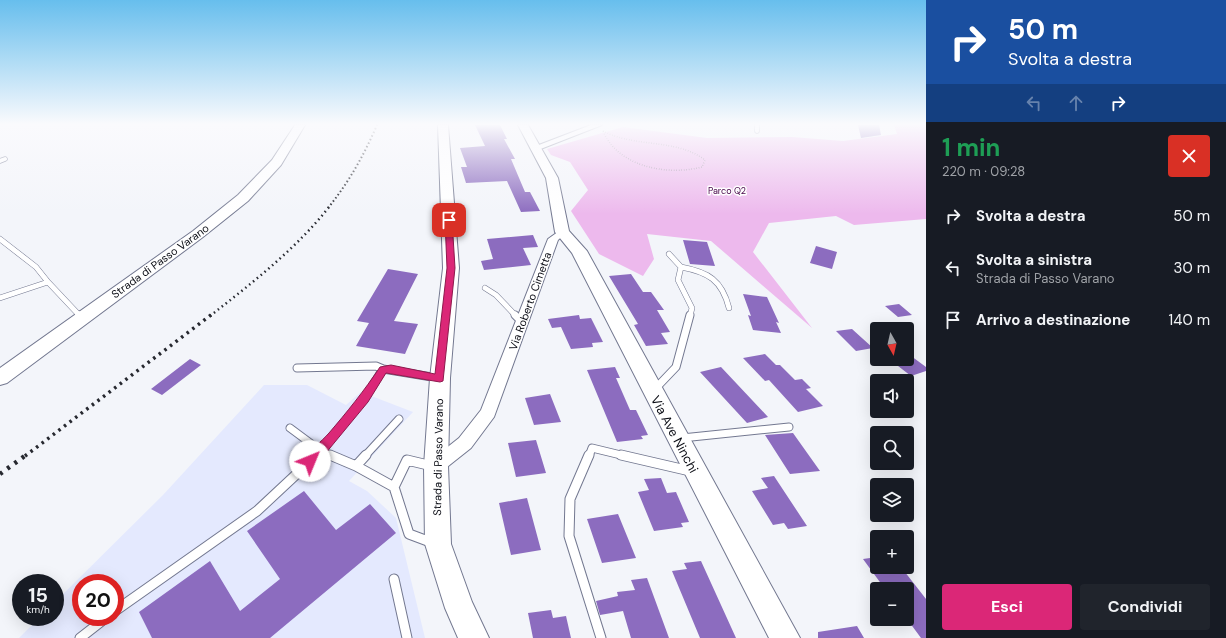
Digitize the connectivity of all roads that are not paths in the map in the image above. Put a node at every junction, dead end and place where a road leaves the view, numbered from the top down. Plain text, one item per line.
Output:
1 (281, 155) edge
2 (445, 155) edge
3 (539, 155) edge
4 (5, 159) dead end
5 (0, 160) edge
6 (562, 232) junction
7 (0, 239) edge
8 (668, 254) dead end
9 (681, 267) junction
10 (48, 282) junction
11 (485, 288) dead end
12 (0, 298) edge
13 (729, 308) dead end
14 (82, 318) junction
15 (522, 322) junction
16 (297, 368) dead end
17 (383, 369) junction
18 (0, 378) edge
19 (440, 378) junction
20 (653, 392) junction
21 (399, 419) dead end
22 (789, 426) dead end
23 (290, 428) dead end
24 (678, 438) junction
25 (321, 451) junction
26 (356, 466) junction
27 (436, 466) junction
28 (696, 472) junction
29 (394, 487) junction
30 (438, 544) junction
31 (394, 579) dead end
32 (124, 605) edge
33 (95, 626) edge
34 (80, 638) edge
35 (407, 638) edge
36 (474, 638) edge
37 (601, 638) edge
38 (785, 638) edge

1 - 14 street, Strada di Passo Varano
2 - 19 street, Strada di Passo Varano
3 - 6 street
4 - 5 lane
6 - 15 street, Via Roberto Cimetta
6 - 20 street, Via Ave Ninchi
7 - 10 lane
8 - 9 lane
9 - 13 lane
9 - 20 lane
10 - 12 lane
10 - 14 lane
11 - 15 lane
14 - 18 street, Strada di Passo Varano
15 - 27 street, Via Roberto Cimetta
16 - 17 lane
17 - 19 lane
17 - 25 lane
19 - 27 street, Strada di Passo Varano
20 - 24 street, Via Ave Ninchi
21 - 26 lane
22 - 24 lane
23 - 25 lane
24 - 28 street, Via Ave Ninchi
25 - 26 lane
25 - 32 lane
26 - 29 lane
27 - 29 lane
27 - 30 street, Strada di Passo Varano
28 - 37 lane
28 - 38 street, Via Ave Ninchi
29 - 30 lane
30 - 36 street, Strada di Passo Varano
31 - 35 lane
33 - 34 lane

